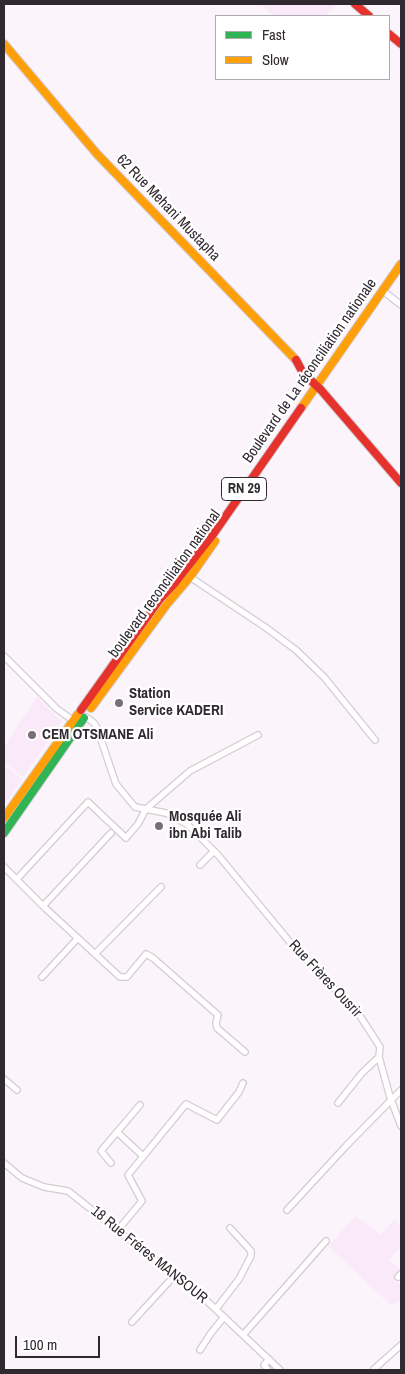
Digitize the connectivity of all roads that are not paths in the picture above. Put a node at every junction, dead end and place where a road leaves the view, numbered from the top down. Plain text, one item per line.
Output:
1 (355, 4) edge
2 (368, 15) edge
3 (390, 35) edge
4 (4, 44) edge
5 (401, 44) edge
6 (401, 264) edge
7 (401, 274) edge
8 (387, 294) junction
9 (401, 305) edge
10 (318, 388) junction
11 (401, 484) edge
12 (190, 577) junction
13 (4, 656) edge
14 (82, 716) junction
15 (258, 735) dead end
16 (375, 740) dead end
17 (146, 809) junction
18 (4, 818) edge
19 (4, 833) edge
20 (111, 834) dead end
21 (214, 850) junction
22 (200, 865) dead end
23 (4, 867) edge
24 (17, 879) junction
25 (161, 887) dead end
26 (43, 906) junction
27 (78, 938) junction
28 (95, 954) junction
29 (42, 977) dead end
30 (245, 1052) dead end
31 (379, 1057) junction
32 (4, 1079) edge
33 (243, 1083) dead end
34 (17, 1090) dead end
35 (401, 1090) edge
36 (392, 1100) junction
37 (338, 1104) dead end
38 (140, 1105) dead end
39 (401, 1126) edge
40 (117, 1132) junction
41 (143, 1156) junction
42 (4, 1163) edge
43 (112, 1163) dead end
44 (287, 1210) dead end
45 (230, 1228) dead end
46 (117, 1230) junction
47 (326, 1241) dead end
48 (175, 1275) junction
49 (216, 1309) junction
50 (224, 1317) junction
51 (132, 1322) dead end
52 (243, 1335) junction
53 (401, 1345) edge
54 (200, 1350) dead end
55 (269, 1359) junction
56 (268, 1370) edge
57 (280, 1370) edge
58 (375, 1370) edge

1 - 2 main road
3 - 5 main road
4 - 10 main road, 62 Rue Mehani Mustapha
6 - 10 main road, Boulevard de La réconciliation nationale / RN 29
7 - 8 main road, boulevard reconciliation national / RN 29
8 - 9 street
8 - 10 main road, boulevard reconciliation national / RN 29
10 - 11 main road, 62 Rue Mehani Mustapha
10 - 12 main road, boulevard reconciliation national / RN 29
10 - 14 main road, Boulevard de La réconciliation nationale / RN 29
12 - 14 main road, boulevard reconciliation national / RN 29
12 - 16 street
13 - 14 street, Rue Frères Ousrir
14 - 17 street, Rue Frères Ousrir
14 - 18 main road, RN 29
14 - 19 main road, RN 29
15 - 17 street
17 - 21 street, Rue Frères Ousrir
17 - 24 street
20 - 26 street
21 - 22 street
21 - 31 street, Rue Frères Ousrir
23 - 24 street
24 - 26 street
25 - 28 street
26 - 27 street
27 - 28 street
27 - 29 street
28 - 30 street
31 - 36 street, Rue Frères Ousrir
31 - 37 street
32 - 34 street
33 - 41 street
35 - 36 street
36 - 39 street, Rue Frères Ousrir
36 - 44 street
38 - 40 street
40 - 41 street
40 - 43 street
41 - 46 street
42 - 46 street, 18 Rue Fréres MANSOUR
45 - 49 street
46 - 48 street, 18 Rue Fréres MANSOUR
47 - 52 street
48 - 49 street, 18 Rue Fréres MANSOUR
48 - 51 street
49 - 50 street, 18 Rue Fréres MANSOUR
50 - 52 street, 18 Rue Fréres MANSOUR
50 - 54 street
52 - 55 street, 18 Rue Fréres MANSOUR
53 - 58 street
55 - 56 street
55 - 57 street, 18 Rue Fréres MANSOUR

